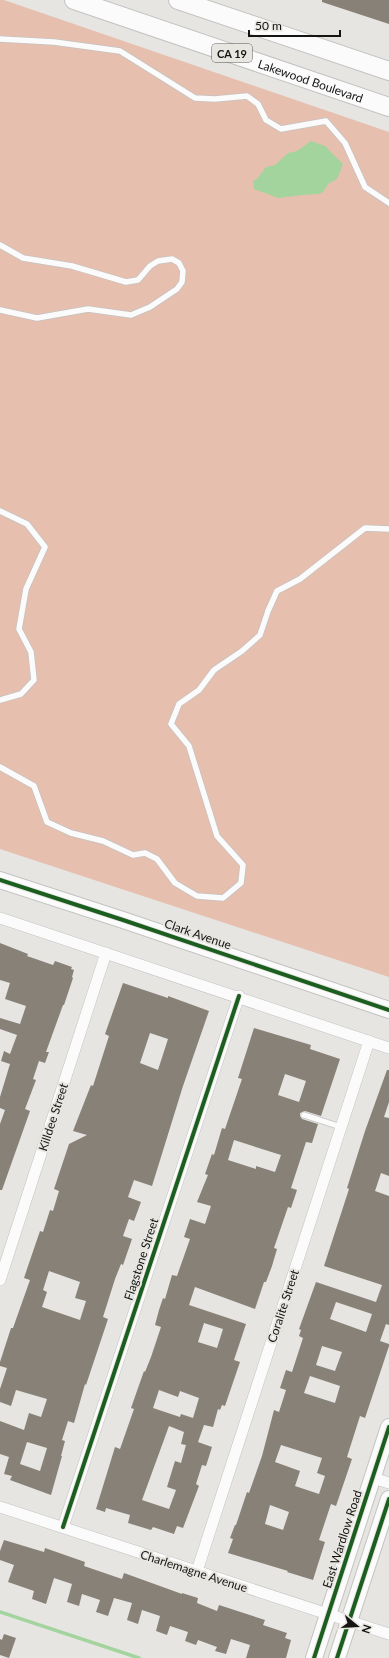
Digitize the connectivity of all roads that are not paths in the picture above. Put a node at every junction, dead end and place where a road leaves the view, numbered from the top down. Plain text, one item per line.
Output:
1 (74, 0) edge
2 (178, 0) edge
3 (0, 39) edge
4 (389, 71) edge
5 (389, 107) edge
6 (389, 203) edge
7 (0, 245) edge
8 (0, 310) edge
9 (0, 510) edge
10 (389, 529) edge
11 (0, 700) edge
12 (0, 768) edge
13 (0, 880) edge
14 (0, 918) edge
15 (106, 953) junction
16 (239, 996) junction
17 (389, 1010) edge
18 (369, 1041) junction
19 (389, 1048) edge
20 (304, 1115) dead end
21 (341, 1127) junction
22 (0, 1280) edge
23 (389, 1427) edge
24 (373, 1478) junction
25 (389, 1483) edge
26 (389, 1499) edge
27 (0, 1507) edge
28 (63, 1527) junction
29 (197, 1571) junction
30 (329, 1614) junction
31 (350, 1621) junction
32 (389, 1634) edge
33 (314, 1658) edge
34 (337, 1658) edge

1 - 5 main road, Lakewood Boulevard / CA 19
2 - 4 main road
3 - 6 lane
7 - 8 lane
9 - 11 lane
10 - 12 lane
13 - 17 main road, Clark Avenue
14 - 15 street
15 - 16 street
15 - 22 street, Killdee Street
16 - 18 street
16 - 28 street, Flagstone Street
18 - 19 street
18 - 21 street, Coralite Street
20 - 21 lane
21 - 29 street, Coralite Street
23 - 24 main road, East Wardlow Road
24 - 25 street
24 - 30 main road, East Wardlow Road
26 - 31 main road
27 - 28 street, Charlemagne Avenue
28 - 29 street, Charlemagne Avenue
29 - 30 street, Charlemagne Avenue
30 - 31 street, Charlemagne Avenue
30 - 33 main road, East Wardlow Road
31 - 32 street, Charlemagne Avenue
31 - 34 main road

